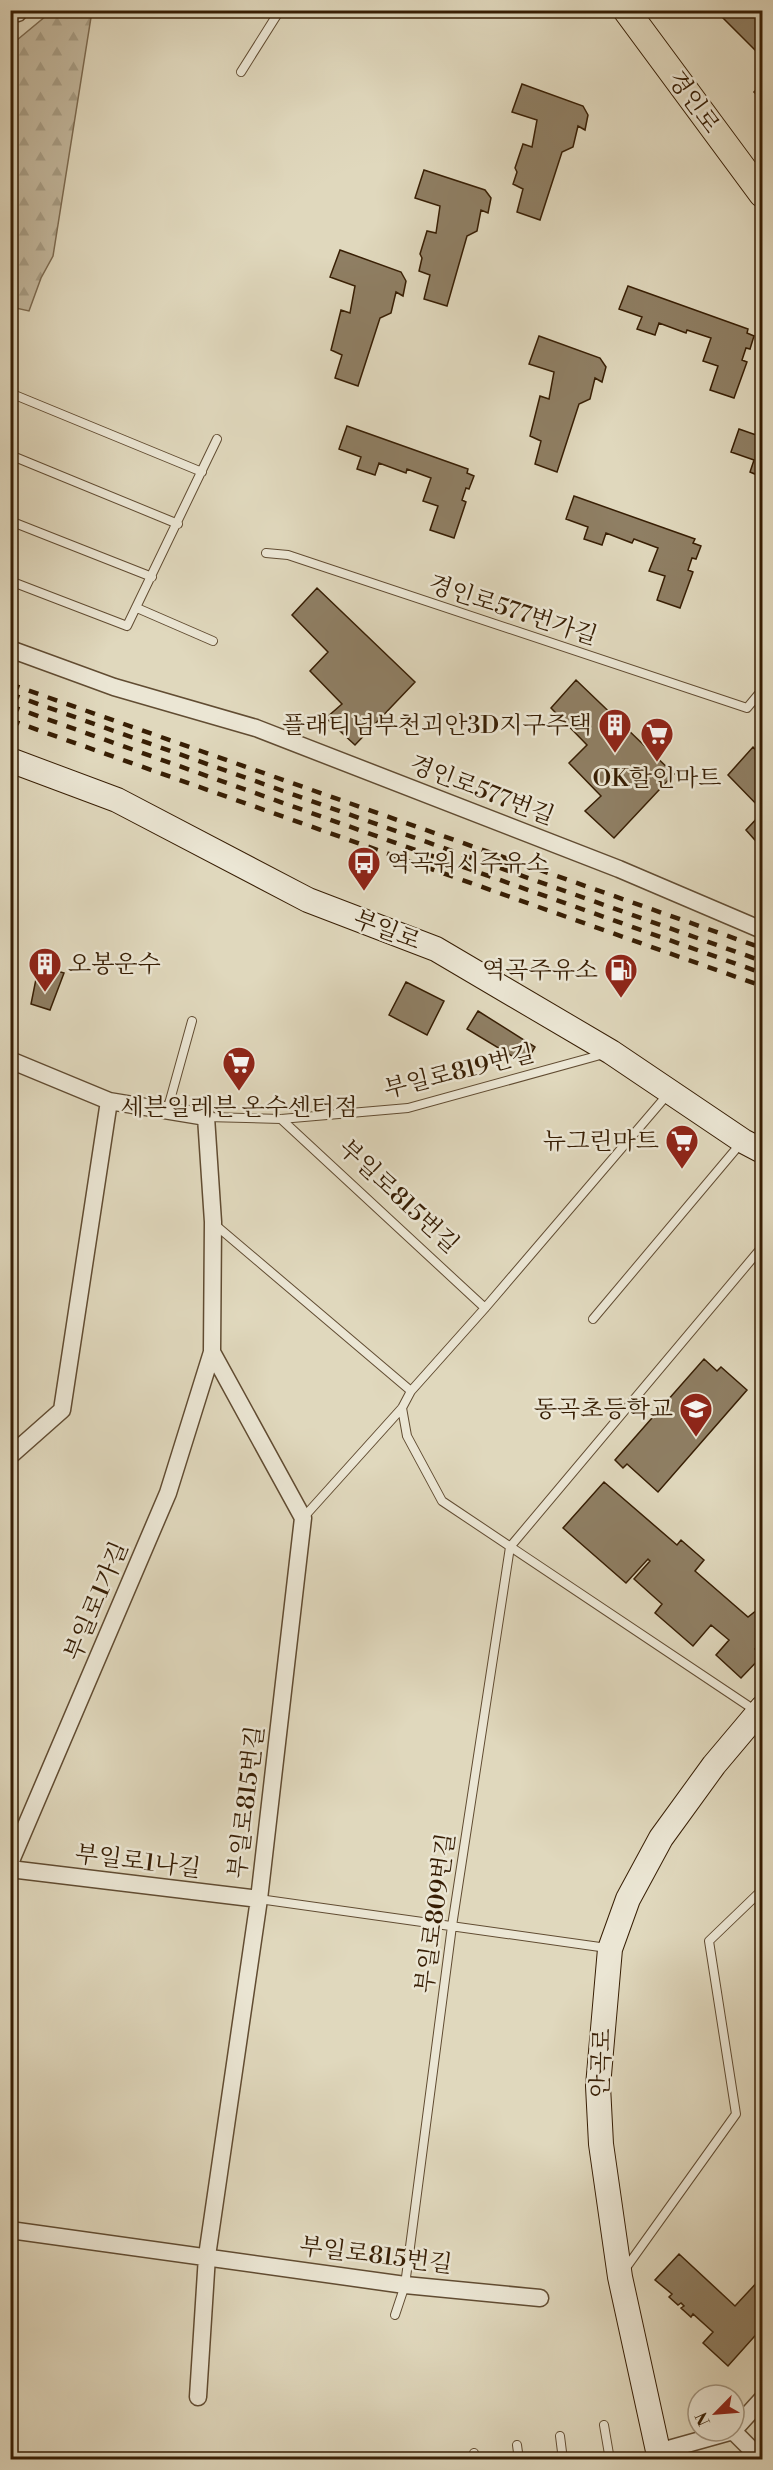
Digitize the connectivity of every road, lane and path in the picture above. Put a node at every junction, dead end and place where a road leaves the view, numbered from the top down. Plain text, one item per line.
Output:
1 (280, 10) edge
2 (626, 10) edge
3 (241, 72) dead end
4 (762, 194) edge
5 (10, 393) edge
6 (217, 439) dead end
7 (10, 455) edge
8 (202, 472) junction
9 (10, 521) edge
10 (178, 524) junction
11 (266, 553) dead end
12 (152, 577) junction
13 (10, 581) edge
14 (136, 608) junction
15 (213, 641) dead end
16 (10, 649) edge
17 (762, 690) edge
18 (10, 760) edge
19 (762, 930) edge
20 (192, 1021) dead end
21 (611, 1052) junction
22 (10, 1060) edge
23 (670, 1091) junction
24 (109, 1101) junction
25 (167, 1112) junction
26 (206, 1117) junction
27 (281, 1119) junction
28 (753, 1146) edge
29 (213, 1222) junction
30 (762, 1247) edge
31 (485, 1308) junction
32 (593, 1319) dead end
33 (212, 1352) junction
34 (411, 1391) junction
35 (402, 1408) junction
36 (10, 1456) edge
37 (303, 1518) junction
38 (510, 1547) junction
39 (760, 1710) edge
40 (10, 1863) edge
41 (10, 1869) edge
42 (762, 1890) edge
43 (259, 1899) junction
44 (452, 1926) junction
45 (610, 1949) junction
46 (10, 2230) edge
47 (207, 2256) junction
48 (620, 2277) junction
49 (405, 2285) junction
50 (540, 2298) dead end
51 (395, 2315) dead end
52 (198, 2397) dead end
53 (762, 2399) edge
54 (746, 2417) edge
55 (604, 2426) dead end
56 (560, 2436) dead end
57 (697, 2443) edge
58 (745, 2443) edge
59 (517, 2445) dead end
60 (659, 2456) edge
61 (519, 2460) edge
62 (562, 2460) edge
63 (610, 2460) edge
64 (762, 2460) edge

1 - 3 lane
2 - 4 main road, 경인로
5 - 8 lane
6 - 8 lane
7 - 10 lane
8 - 10 lane
9 - 12 lane
10 - 12 lane
11 - 17 lane, 경인로577번가길
12 - 14 lane
13 - 14 lane
14 - 15 lane
16 - 19 street, 경인로577번길
18 - 21 street, 부일로
20 - 25 lane
21 - 23 street, 부일로
21 - 27 lane, 부일로819번길
22 - 24 street
23 - 28 street, 부일로
23 - 31 lane
24 - 25 street
24 - 36 street
25 - 26 street
26 - 27 lane, 부일로819번길
26 - 29 street, 부일로1가길
27 - 31 lane, 부일로815번길
28 - 32 lane, 부일로
29 - 33 street, 부일로1가길
29 - 34 lane
30 - 38 lane
31 - 34 lane
33 - 37 street, 부일로1가길
33 - 40 street, 부일로1가길
34 - 35 lane
35 - 37 lane
35 - 38 lane
37 - 43 street, 부일로815번길
38 - 39 lane
38 - 44 lane, 부일로809번길
39 - 45 street, 안곡로
41 - 43 street, 부일로1나길
42 - 48 lane
43 - 44 lane
43 - 47 street, 부일로815번길
44 - 45 lane
44 - 49 lane, 부일로809번길
45 - 48 street, 안곡로
46 - 47 street, 부일로815번길
47 - 49 street, 부일로815번길
47 - 52 street, 부일로815번길
48 - 60 street, 안곡로
49 - 50 street, 부일로815번길
49 - 51 lane, 부일로809번길
53 - 54 street
55 - 63 lane
56 - 62 lane
57 - 60 street
58 - 64 street
59 - 61 lane

